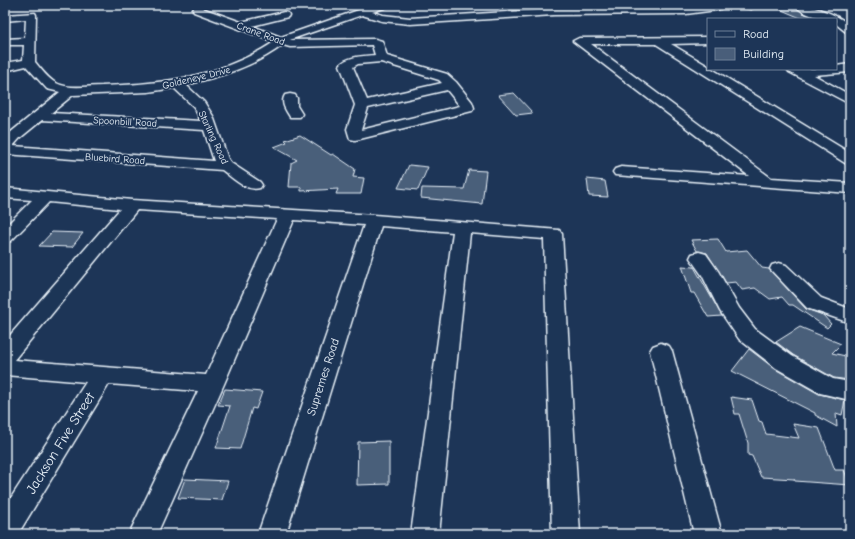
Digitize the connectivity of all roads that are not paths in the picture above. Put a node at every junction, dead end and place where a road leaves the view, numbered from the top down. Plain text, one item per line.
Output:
1 (383, 5) edge
2 (722, 5) edge
3 (800, 5) edge
4 (198, 10) dead end
5 (362, 12) junction
6 (284, 15) dead end
7 (5, 18) edge
8 (833, 18) edge
9 (837, 20) edge
10 (240, 26) junction
11 (850, 31) edge
12 (837, 32) edge
13 (707, 40) edge
14 (29, 41) junction
15 (281, 41) junction
16 (659, 41) junction
17 (5, 42) edge
18 (382, 58) junction
19 (29, 62) junction
20 (5, 67) edge
21 (850, 68) edge
22 (837, 69) edge
23 (815, 70) edge
24 (797, 71) edge
25 (177, 84) junction
26 (452, 85) junction
27 (70, 91) junction
28 (290, 98) dead end
29 (850, 100) edge
30 (362, 105) junction
31 (295, 114) dead end
32 (40, 116) junction
33 (210, 126) junction
34 (5, 146) edge
35 (5, 150) edge
36 (850, 160) edge
37 (226, 166) junction
38 (621, 172) dead end
39 (767, 182) junction
40 (254, 185) dead end
41 (850, 188) edge
42 (5, 193) edge
43 (45, 197) junction
44 (132, 205) junction
45 (288, 214) junction
46 (374, 220) junction
47 (462, 227) junction
48 (5, 237) edge
49 (699, 258) dead end
50 (779, 269) dead end
51 (850, 316) edge
52 (661, 351) dead end
53 (5, 356) edge
54 (5, 367) edge
55 (102, 376) junction
56 (213, 384) junction
57 (850, 391) edge
58 (5, 531) edge
59 (143, 534) edge
60 (272, 534) edge
61 (425, 534) edge
62 (566, 534) edge
63 (708, 534) edge

1 - 5 street, Goldeneye Drive
2 - 5 street
3 - 8 street
4 - 10 street, Crane Road
5 - 15 street, Goldeneye Drive
6 - 10 street
7 - 14 street
9 - 11 street
10 - 15 street, Crane Road
11 - 12 street
13 - 16 street
14 - 17 street
14 - 19 street
15 - 18 street, Crane Road
15 - 25 street, Goldeneye Drive
16 - 36 street
16 - 39 street
18 - 26 street
18 - 30 street
19 - 20 street
19 - 27 street, Goldeneye Drive
21 - 22 street
23 - 24 street
24 - 29 street
25 - 27 street, Goldeneye Drive
25 - 33 street, Starling Road
26 - 30 street
26 - 30 street
27 - 32 street
28 - 31 street
32 - 33 street, Spoonbill Road
32 - 34 street
33 - 37 street, Starling Road
35 - 37 street, Bluebird Road
37 - 40 street, Starling Road
38 - 39 street
39 - 41 street
42 - 43 street
43 - 44 street
43 - 48 street
44 - 45 street
44 - 53 street
45 - 46 street
45 - 56 street
46 - 47 street
46 - 60 street, Supremes Road
47 - 61 street
47 - 62 street
49 - 57 street
50 - 51 street
52 - 63 street
54 - 55 street
55 - 56 street
55 - 58 street, Jackson Five Street
56 - 59 street

